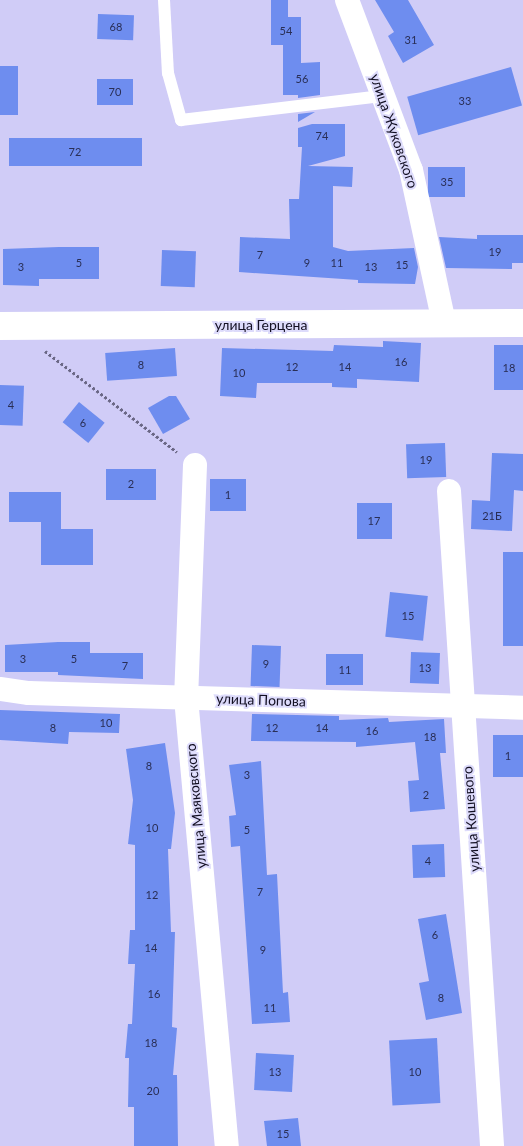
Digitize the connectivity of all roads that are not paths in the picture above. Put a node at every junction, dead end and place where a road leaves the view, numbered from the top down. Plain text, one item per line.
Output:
1 (164, 0) edge
2 (347, 0) edge
3 (382, 96) junction
4 (444, 323) junction
5 (523, 323) edge
6 (6, 326) edge
7 (195, 465) road end
8 (448, 491) dead end
9 (0, 689) edge
10 (186, 698) junction
11 (464, 706) junction
12 (523, 708) edge
13 (227, 1146) edge
14 (492, 1146) edge

1 - 3 lane
2 - 3 street, улица Жуковского
3 - 4 street, улица Жуковского
4 - 5 street, улица Герцена
4 - 6 street, улица Герцена
7 - 10 street, улица Маяковского
8 - 11 street, улица Кошевого
9 - 10 street, улица Попова
10 - 11 street, улица Попова
10 - 13 street, улица Маяковского
11 - 12 street, улица Попова
11 - 14 street, улица Кошевого

